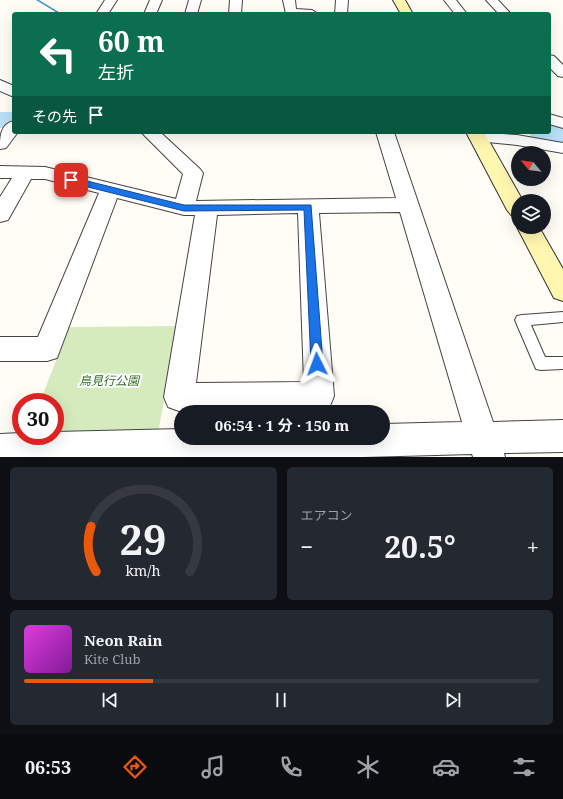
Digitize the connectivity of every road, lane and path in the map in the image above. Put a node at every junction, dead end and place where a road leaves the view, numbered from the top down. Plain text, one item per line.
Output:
1 (111, 0) edge
2 (156, 0) edge
3 (195, 0) edge
4 (236, 0) edge
5 (342, 0) edge
6 (399, 0) edge
7 (450, 0) edge
8 (492, 0) edge
9 (290, 9) edge
10 (103, 12) edge
11 (151, 12) edge
12 (192, 12) edge
13 (235, 12) edge
14 (303, 12) edge
15 (341, 12) edge
16 (406, 12) edge
17 (459, 12) edge
18 (503, 12) edge
19 (551, 61) edge
20 (563, 73) edge
21 (0, 85) edge
22 (12, 91) edge
23 (551, 120) edge
24 (563, 123) edge
25 (0, 127) edge
26 (12, 127) edge
27 (12, 129) edge
28 (152, 134) edge
29 (386, 134) edge
30 (476, 134) edge
31 (0, 144) edge
32 (563, 148) edge
33 (0, 172) edge
34 (25, 172) junction
35 (110, 190) junction
36 (511, 197) edge
37 (408, 205) junction
38 (308, 207) junction
39 (196, 209) junction
40 (0, 215) edge
41 (532, 234) edge
42 (560, 279) edge
43 (563, 317) edge
44 (0, 349) edge
45 (563, 363) edge
46 (563, 436) edge
47 (486, 448) edge
48 (326, 450) edge
49 (0, 451) edge
50 (174, 451) edge

1 - 10 street
2 - 11 street
3 - 12 street
4 - 13 street
5 - 15 street
6 - 16 street
7 - 17 street
8 - 18 street
9 - 14 street
19 - 20 street
21 - 22 street
23 - 24 street
25 - 26 street
27 - 31 street
28 - 39 street
29 - 37 street
30 - 32 street
30 - 36 street
33 - 34 street
34 - 35 street
34 - 40 street
35 - 39 street
35 - 44 street
37 - 38 street
37 - 47 street
38 - 39 street
38 - 39 street
41 - 42 street
43 - 45 lane
46 - 47 street
47 - 48 street
48 - 50 street
49 - 50 street

